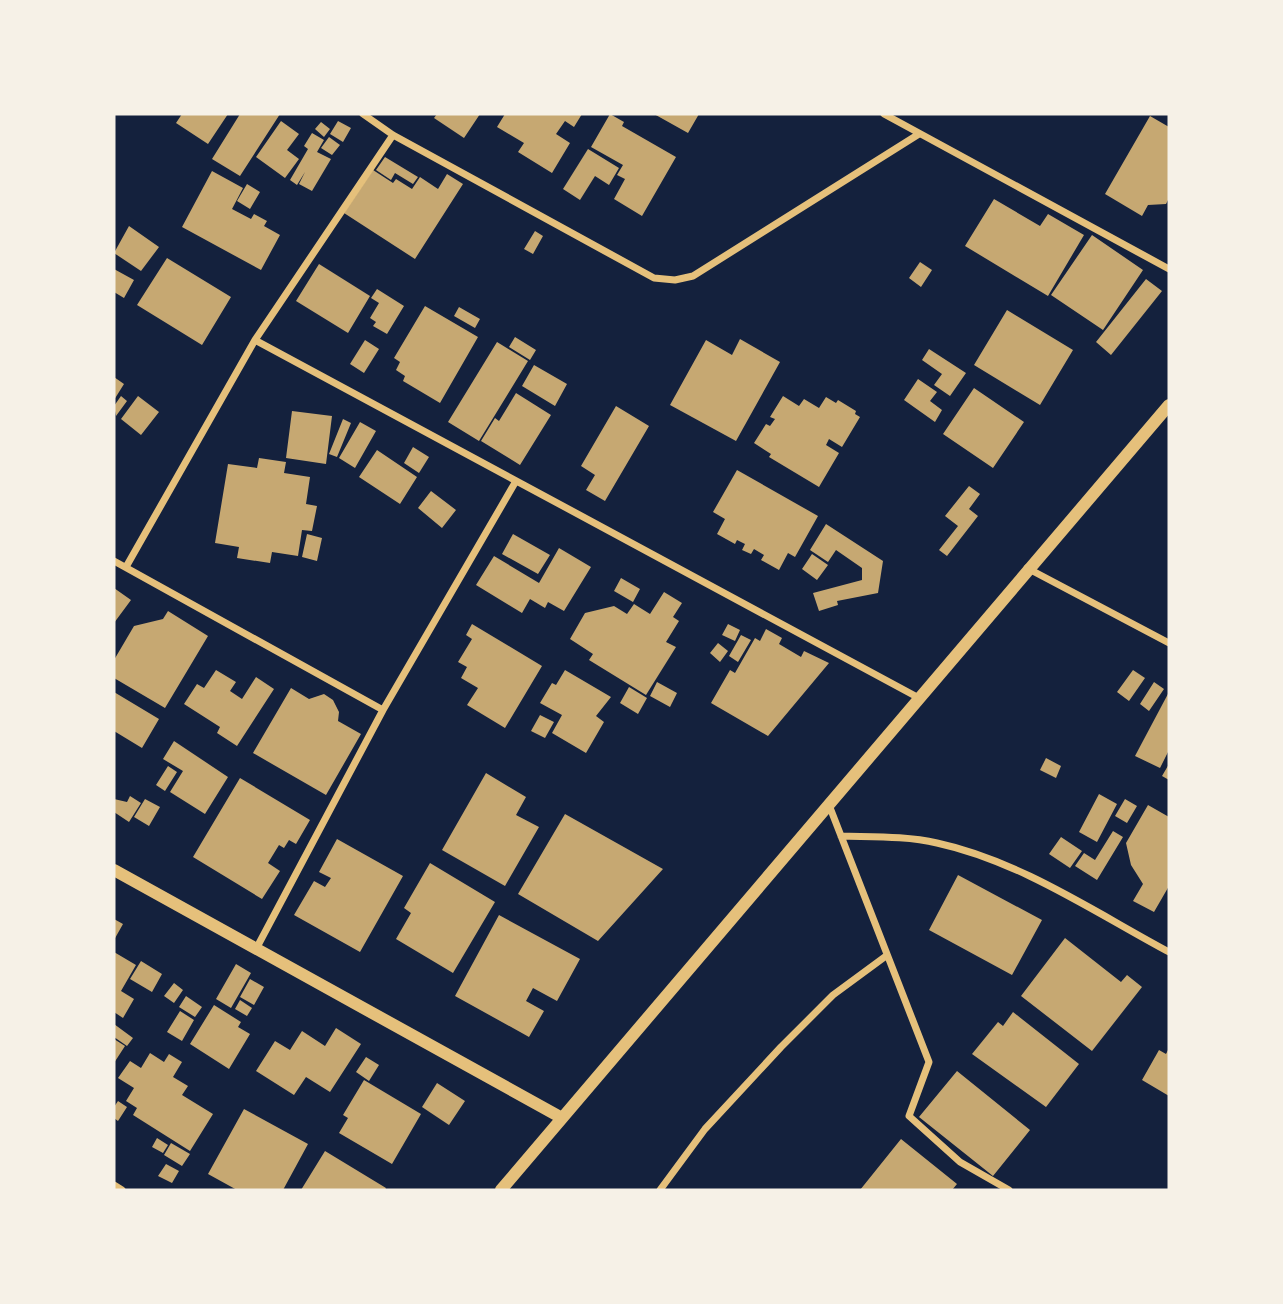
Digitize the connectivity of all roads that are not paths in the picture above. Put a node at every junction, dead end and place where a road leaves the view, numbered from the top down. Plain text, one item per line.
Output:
1 (363, 114) edge
2 (884, 114) edge
3 (919, 134) junction
4 (393, 135) junction
5 (1169, 269) edge
6 (255, 340) junction
7 (1169, 405) edge
8 (516, 481) junction
9 (114, 561) edge
10 (126, 567) junction
11 (1027, 568) junction
12 (1169, 643) edge
13 (919, 698) junction
14 (383, 710) junction
15 (829, 804) junction
16 (841, 836) junction
17 (114, 870) edge
18 (256, 948) junction
19 (1169, 953) edge
20 (886, 956) junction
21 (562, 1118) junction
22 (114, 1185) edge
23 (122, 1190) edge
24 (501, 1190) edge
25 (660, 1190) edge
26 (1009, 1190) edge

1 - 4 street
2 - 3 street
3 - 4 street
3 - 5 street
4 - 6 street
6 - 8 street
6 - 10 street
7 - 11 street
8 - 13 street
8 - 14 street
9 - 10 street
10 - 14 street
11 - 12 street
11 - 13 street
13 - 15 street
14 - 18 street
15 - 16 street
15 - 21 street
16 - 19 street
16 - 20 street
17 - 18 street
18 - 21 street
20 - 25 street
20 - 26 street
21 - 24 street
22 - 23 street

